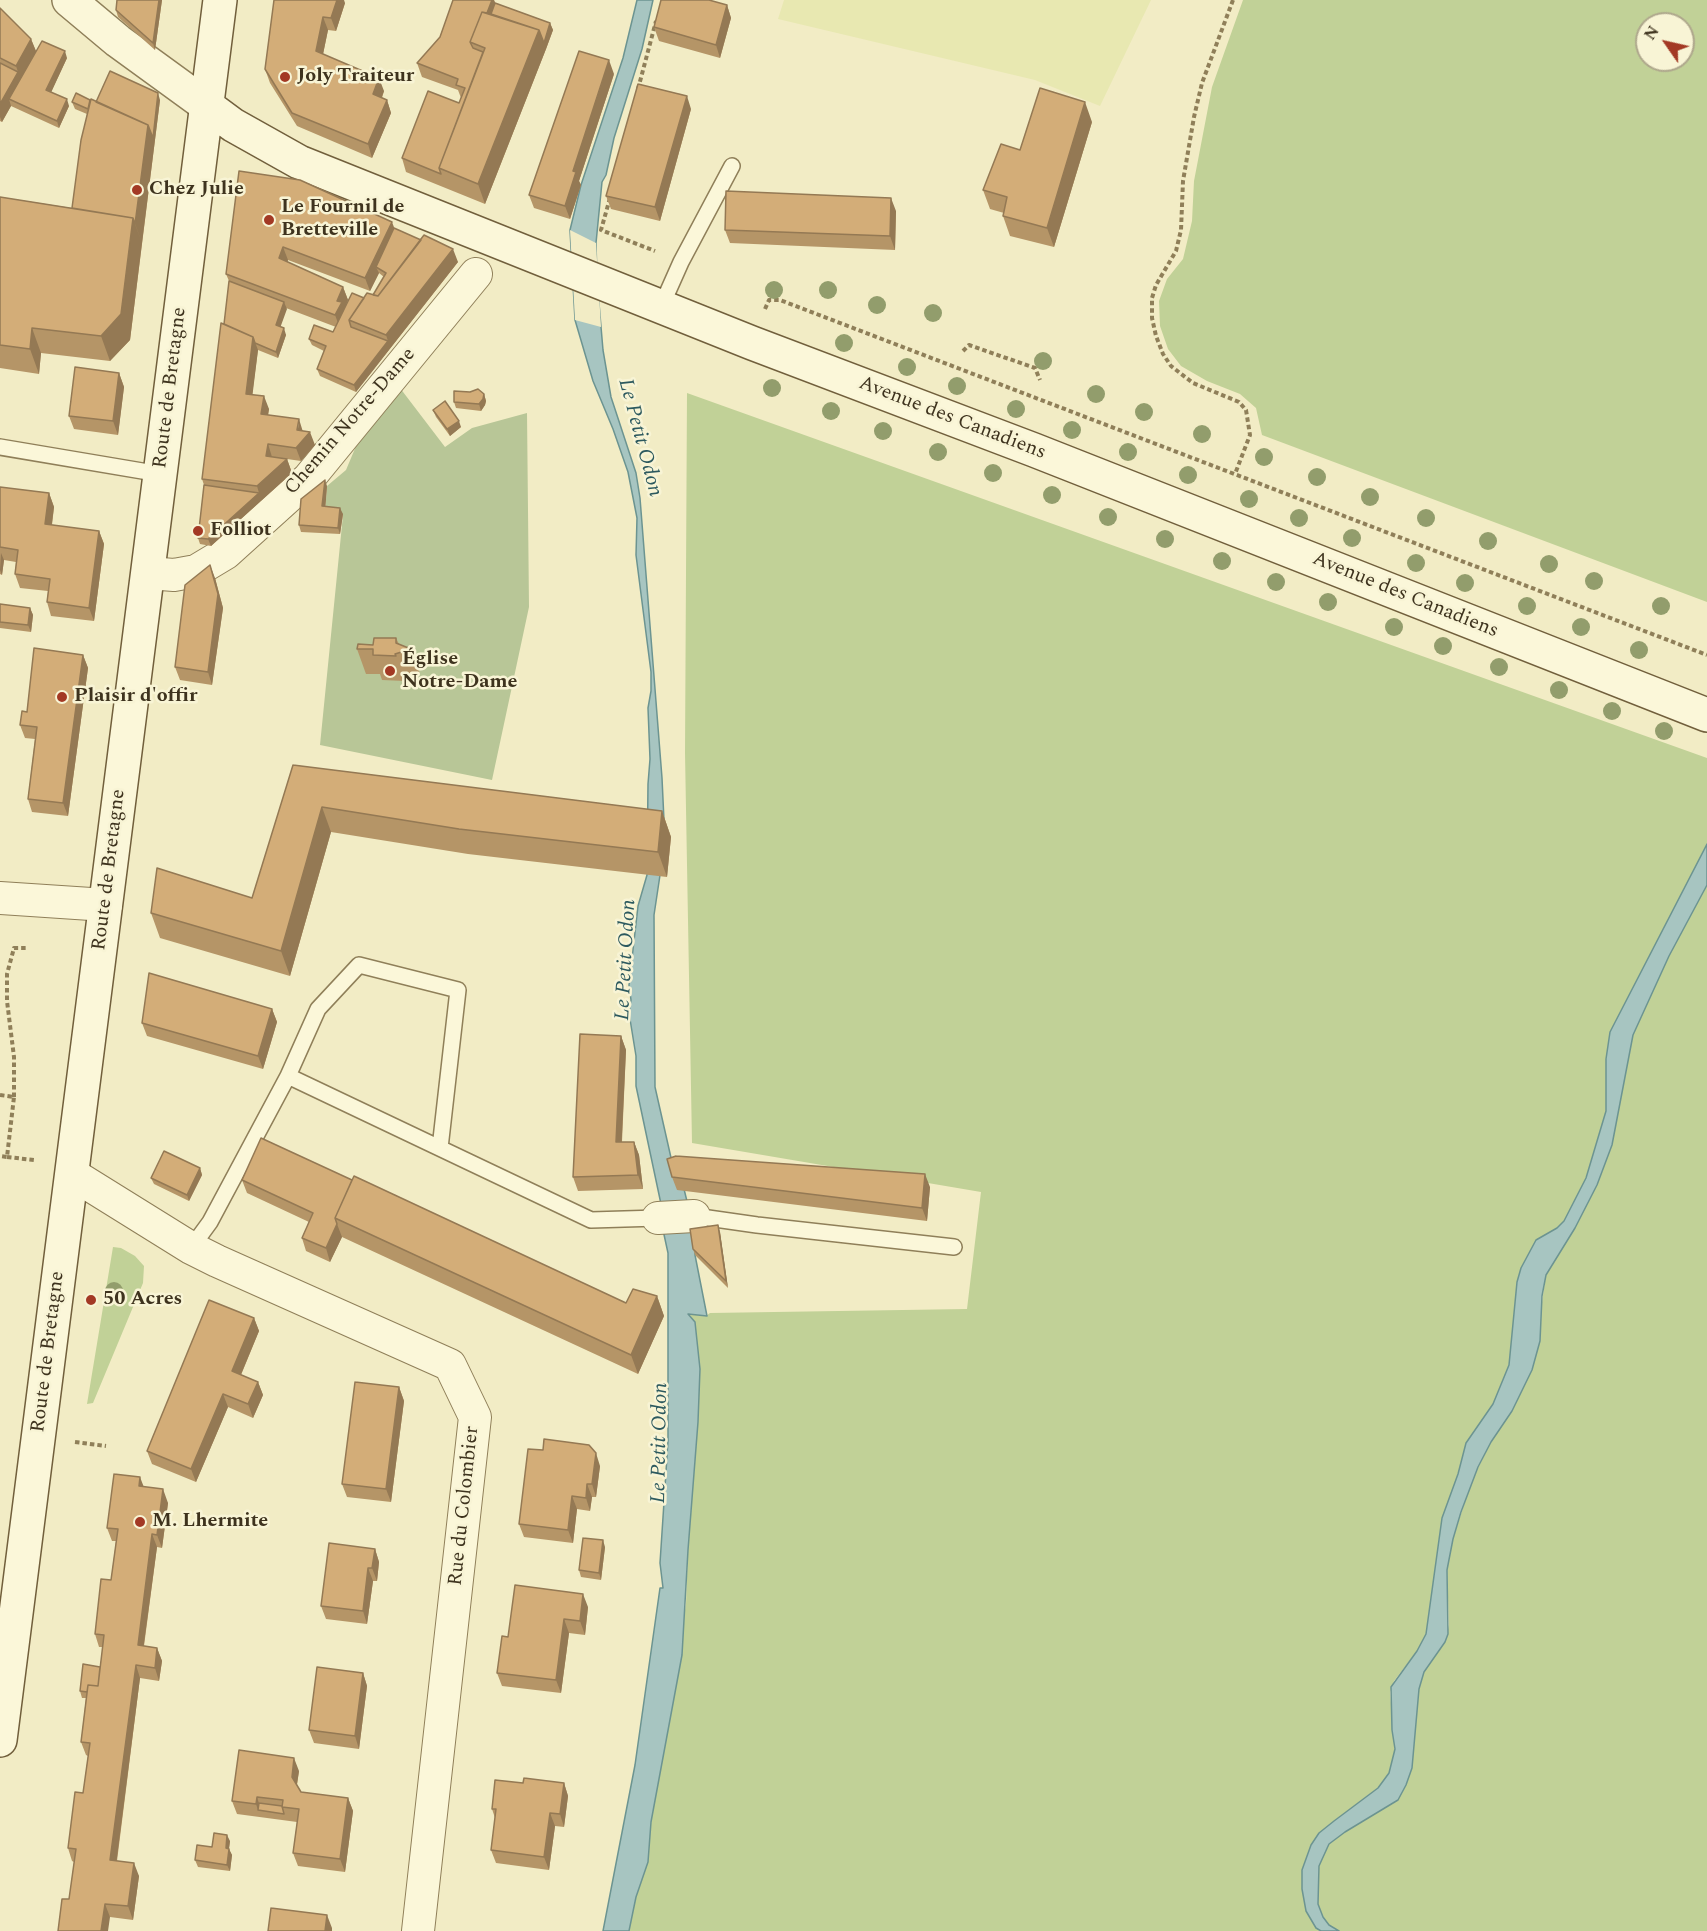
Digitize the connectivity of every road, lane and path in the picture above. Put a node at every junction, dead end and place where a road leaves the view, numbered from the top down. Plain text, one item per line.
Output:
1 (69, 0) edge
2 (220, 0) edge
3 (1233, 0) edge
4 (656, 20) edge
5 (637, 92) edge
6 (206, 105) junction
7 (732, 166) dead end
8 (612, 192) edge
9 (476, 274) dead end
10 (666, 296) junction
11 (769, 300) dead end
12 (963, 351) dead end
13 (1040, 380) dead end
14 (0, 447) edge
15 (160, 474) junction
16 (1235, 474) junction
17 (148, 573) junction
18 (1707, 655) edge
19 (1707, 715) edge
20 (0, 898) edge
21 (106, 905) junction
22 (26, 948) dead end
23 (288, 1076) junction
24 (0, 1095) edge
25 (14, 1096) junction
26 (440, 1148) junction
27 (0, 1156) edge
28 (7, 1157) junction
29 (34, 1160) dead end
30 (72, 1174) junction
31 (694, 1216) joint
32 (658, 1218) joint
33 (954, 1247) dead end
34 (191, 1248) junction
35 (75, 1442) dead end
36 (106, 1446) dead end
37 (0, 1740) edge
38 (418, 1931) edge

1 - 6 main road, Avenue des Canadiens
2 - 6 main road, Route de Bretagne
3 - 16 path
4 - 5 path
6 - 10 main road, Avenue des Canadiens
6 - 15 main road, Route de Bretagne
7 - 10 lane
8 - 10 path
9 - 17 street, Chemin Notre-Dame
10 - 19 main road, Avenue des Canadiens
11 - 16 path
12 - 13 path
14 - 15 lane
15 - 17 main road, Route de Bretagne
16 - 18 path
17 - 21 main road, Route de Bretagne
20 - 21 street
21 - 30 main road, Route de Bretagne
22 - 25 path
23 - 26 lane
23 - 26 lane
23 - 34 lane
24 - 25 path
25 - 28 path
26 - 32 lane
27 - 28 path
28 - 29 path
30 - 34 street, Rue du Colombier
30 - 37 main road, Route de Bretagne
31 - 32 street
31 - 33 lane
34 - 38 street, Rue du Colombier
35 - 36 path

